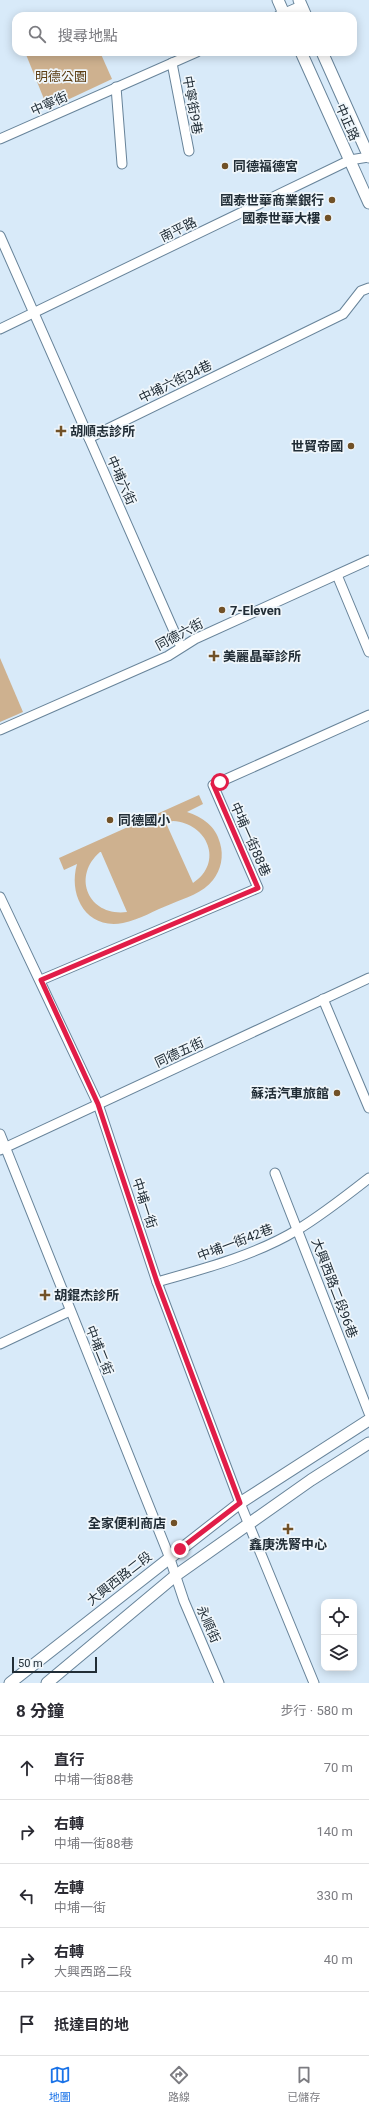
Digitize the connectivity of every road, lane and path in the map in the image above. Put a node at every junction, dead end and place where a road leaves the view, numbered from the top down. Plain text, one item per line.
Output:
1 (278, 0) edge
2 (302, 7) edge
3 (281, 12) edge
4 (290, 12) edge
5 (188, 56) edge
6 (303, 56) edge
7 (324, 56) edge
8 (172, 63) junction
9 (116, 87) junction
10 (0, 139) edge
11 (188, 151) dead end
12 (369, 157) edge
13 (350, 160) junction
14 (122, 164) dead end
15 (369, 203) edge
16 (0, 236) edge
17 (369, 288) edge
18 (34, 313) junction
19 (0, 330) edge
20 (90, 438) junction
21 (369, 560) edge
22 (337, 575) junction
23 (181, 647) junction
24 (369, 652) edge
25 (369, 716) edge
26 (0, 730) edge
27 (0, 897) edge
28 (369, 978) edge
29 (41, 980) junction
30 (323, 999) junction
31 (98, 1104) junction
32 (369, 1108) edge
33 (0, 1134) edge
34 (3, 1149) edge
35 (276, 1173) dead end
36 (369, 1178) edge
37 (298, 1230) junction
38 (157, 1282) junction
39 (70, 1311) junction
40 (0, 1344) edge
41 (369, 1413) edge
42 (369, 1420) edge
43 (369, 1443) edge
44 (240, 1503) junction
45 (248, 1524) junction
46 (169, 1556) junction
47 (175, 1576) junction
48 (10, 1683) edge
49 (47, 1683) edge
50 (219, 1683) edge
51 (314, 1683) edge

1 - 3 street
2 - 4 street
5 - 8 street, 中寧街
6 - 13 street, 中正路
7 - 12 street, 中正路
8 - 9 street, 中寧街
8 - 11 street, 中寧街9巷
9 - 10 street, 中寧街
9 - 14 street
12 - 13 street, 南平路
13 - 15 street, 中正路
13 - 18 street, 南平路
16 - 18 street, 中埔六街
17 - 20 street, 中埔六街34巷
18 - 19 street, 南平路
18 - 20 street, 中埔六街
20 - 23 street, 中埔六街
21 - 22 street, 同德六街
22 - 23 street, 同德六街
22 - 24 street
23 - 26 street, 同德六街
25 - 29 street, 中埔一街88巷
27 - 29 street, 中埔一街
28 - 30 street, 同德五街
29 - 31 street, 中埔一街
30 - 31 street, 同德五街
30 - 32 street
31 - 34 street, 同德五街
31 - 38 street, 中埔一街
33 - 34 street, 中埔二街
34 - 39 street, 中埔二街
35 - 37 street, 大興西路二段96巷
36 - 37 street, 中埔一街42巷
37 - 38 street, 中埔一街42巷
37 - 41 street, 大興西路二段96巷
38 - 44 street, 中埔一街
39 - 40 street
39 - 46 street, 中埔二街
42 - 44 street, 大興西路二段
43 - 45 street
44 - 45 street, 中埔一街
44 - 46 street, 大興西路二段
45 - 47 street
45 - 51 street, 中埔一街
46 - 47 street, 中埔二街
46 - 48 street, 大興西路二段
47 - 49 street
47 - 50 street, 永順街

